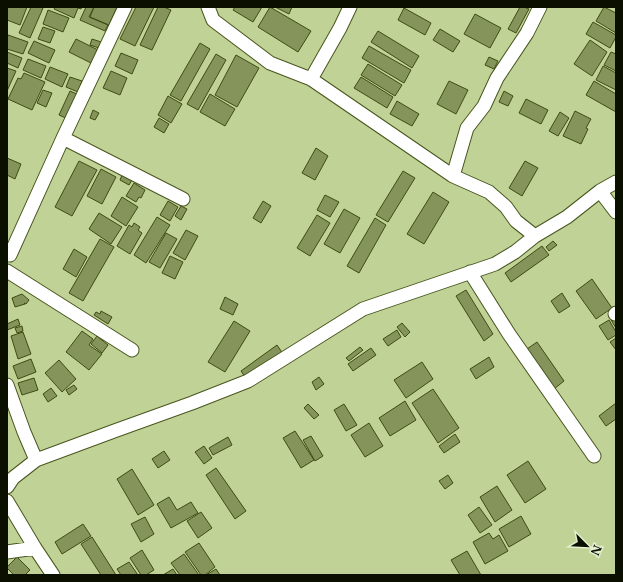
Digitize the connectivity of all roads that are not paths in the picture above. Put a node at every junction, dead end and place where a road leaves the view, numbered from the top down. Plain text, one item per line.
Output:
1 (125, 7) edge
2 (208, 7) edge
3 (350, 7) edge
4 (540, 7) edge
5 (311, 79) junction
6 (63, 138) junction
7 (453, 176) junction
8 (616, 182) edge
9 (600, 191) junction
10 (183, 198) dead end
11 (616, 212) edge
12 (535, 236) junction
13 (8, 257) edge
14 (7, 272) edge
15 (470, 272) junction
16 (132, 350) dead end
17 (7, 385) edge
18 (594, 456) dead end
19 (36, 460) junction
20 (7, 486) edge
21 (7, 501) edge
22 (35, 548) junction
23 (7, 552) edge
24 (53, 575) edge

1 - 6 street
2 - 5 street
3 - 5 street
4 - 7 street
5 - 7 street
6 - 10 street
6 - 13 street
7 - 12 street
8 - 9 street
9 - 11 street
9 - 12 street
12 - 15 street
14 - 16 street
15 - 18 street
15 - 19 street
17 - 19 street
19 - 20 street
21 - 22 street
22 - 23 street
22 - 24 street

